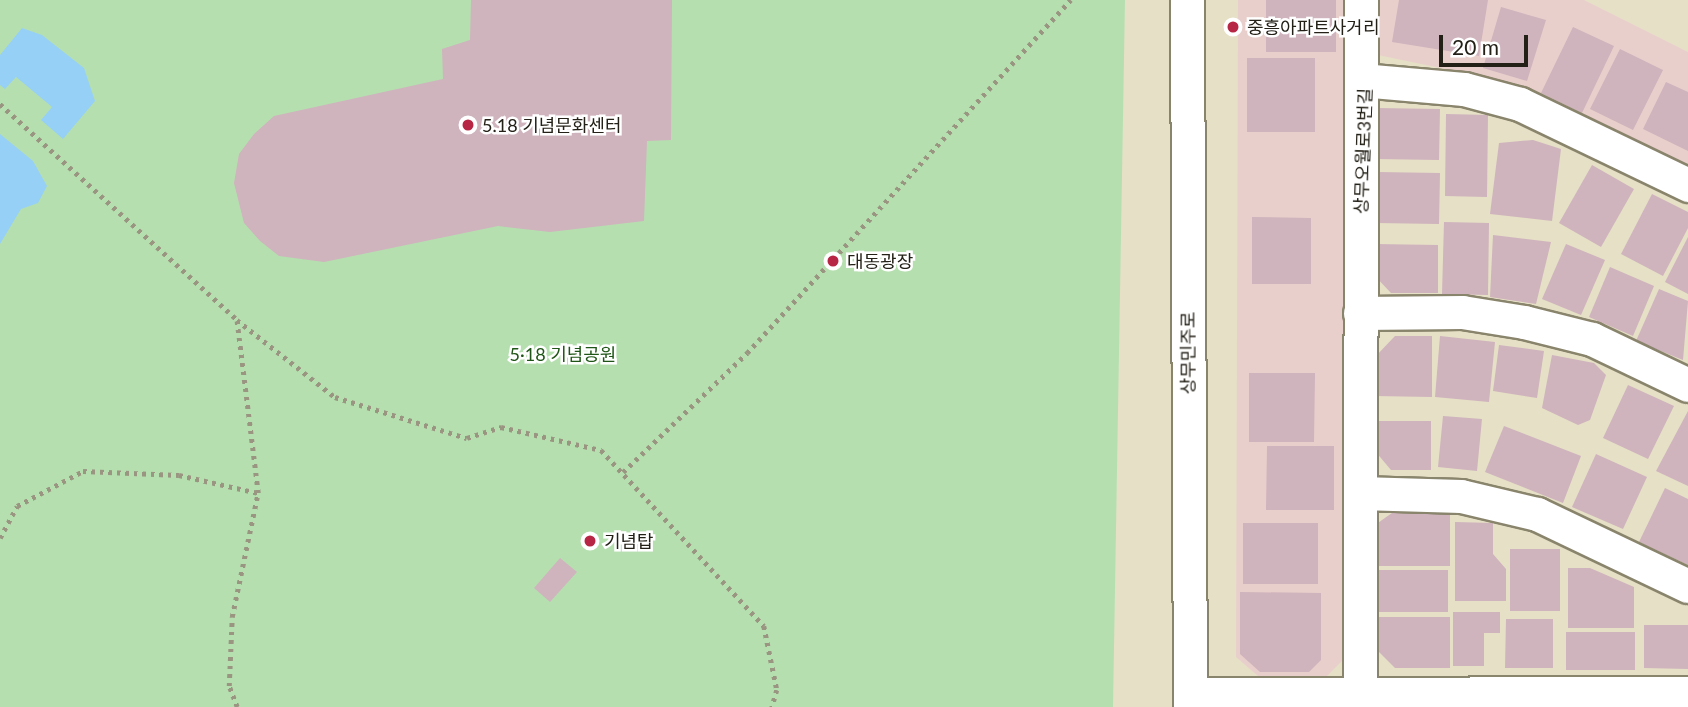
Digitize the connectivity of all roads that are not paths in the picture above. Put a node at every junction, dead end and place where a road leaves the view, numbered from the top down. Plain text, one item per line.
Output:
1 (1187, 0) edge
2 (1361, 0) edge
3 (1361, 80) junction
4 (1688, 185) edge
5 (1360, 313) junction
6 (1688, 385) edge
7 (1360, 493) junction
8 (1688, 586) edge
9 (1688, 693) edge
10 (1360, 700) edge
11 (1189, 701) edge

1 - 11 street, 상무민주로
2 - 3 street
3 - 4 street, 상무오월로3번길
3 - 5 street, 상무오월로3번길
5 - 6 street
5 - 7 street, 상무오월로3번길
7 - 8 street
7 - 10 street, 상무오월로3번길
9 - 10 street
10 - 11 street

